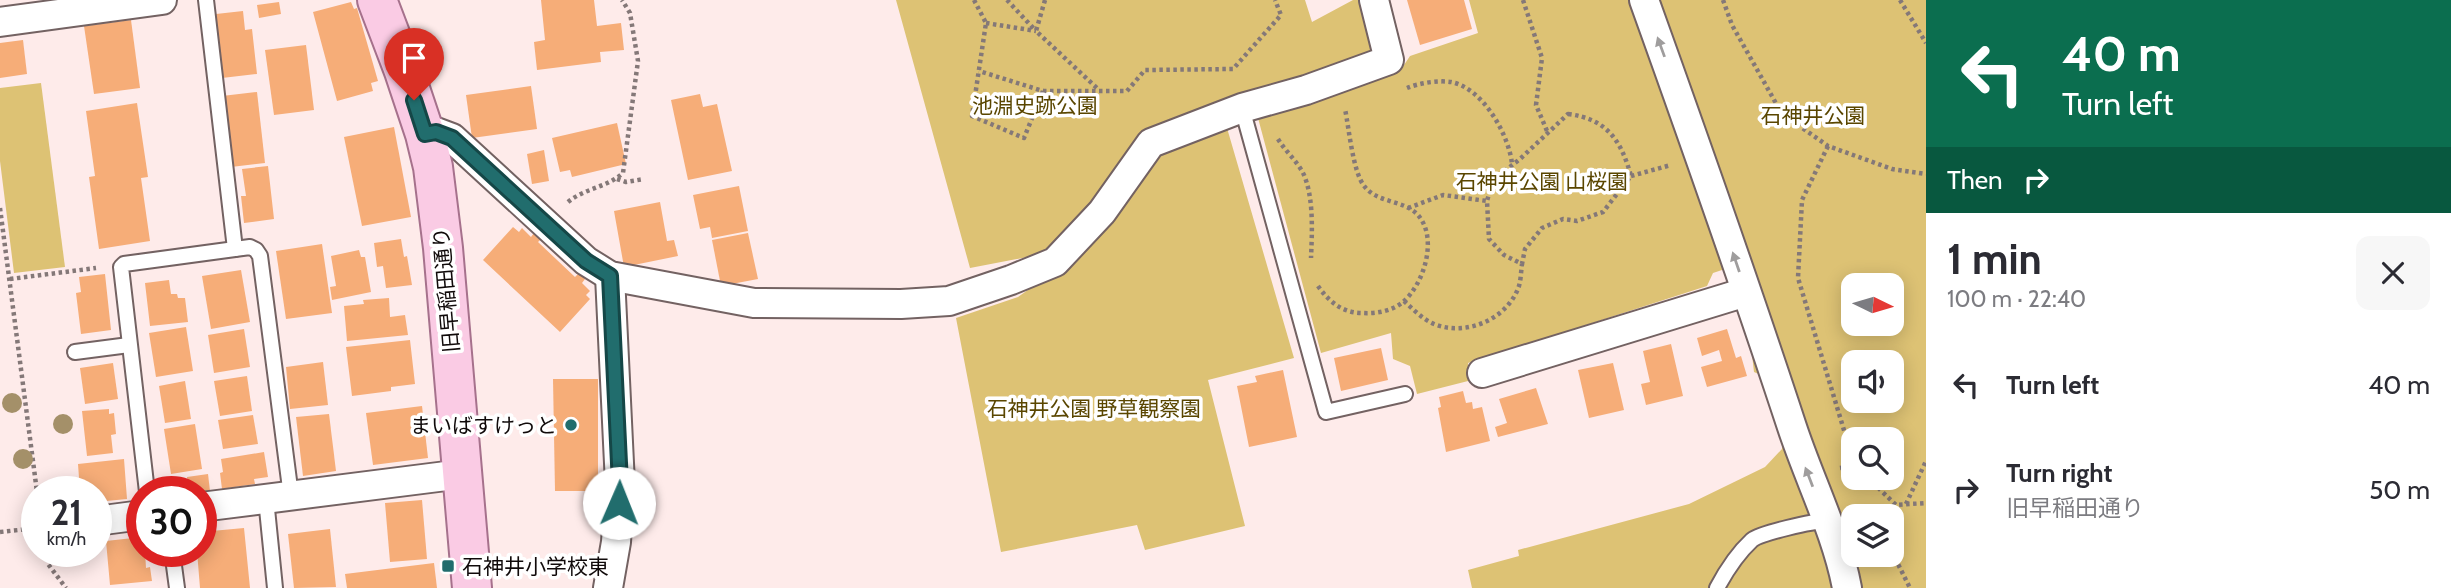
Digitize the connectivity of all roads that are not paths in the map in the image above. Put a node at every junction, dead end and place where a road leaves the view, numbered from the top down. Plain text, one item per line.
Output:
1 (162, 0) edge
2 (206, 0) edge
3 (377, 0) edge
4 (1374, 0) edge
5 (1644, 0) edge
6 (0, 22) edge
7 (1242, 108) junction
8 (425, 134) junction
9 (234, 248) junction
10 (610, 276) junction
11 (1746, 292) junction
12 (128, 345) junction
13 (75, 352) dead end
14 (1482, 373) dead end
15 (1405, 394) dead end
16 (462, 474) junction
17 (145, 476) edge
18 (278, 498) junction
19 (217, 506) edge
20 (1826, 521) junction
21 (174, 567) edge
22 (177, 588) edge
23 (275, 588) edge
24 (472, 588) edge
25 (608, 588) edge
26 (1717, 588) edge
27 (1847, 588) edge

1 - 6 street
2 - 9 lane
3 - 8 main road, 旧早稲田通り
4 - 7 street
11 -> 5 street
7 - 10 street
7 - 15 lane
8 - 10 street
8 - 16 main road, 旧早稲田通り
9 - 12 lane
9 - 18 lane
10 - 25 street
11 - 14 street
20 -> 11 street
12 - 13 lane
12 - 17 lane
16 - 18 street
16 - 24 main road, 旧早稲田通り
18 - 19 street
18 - 23 lane
20 - 26 lane
20 - 27 street
21 - 22 lane

